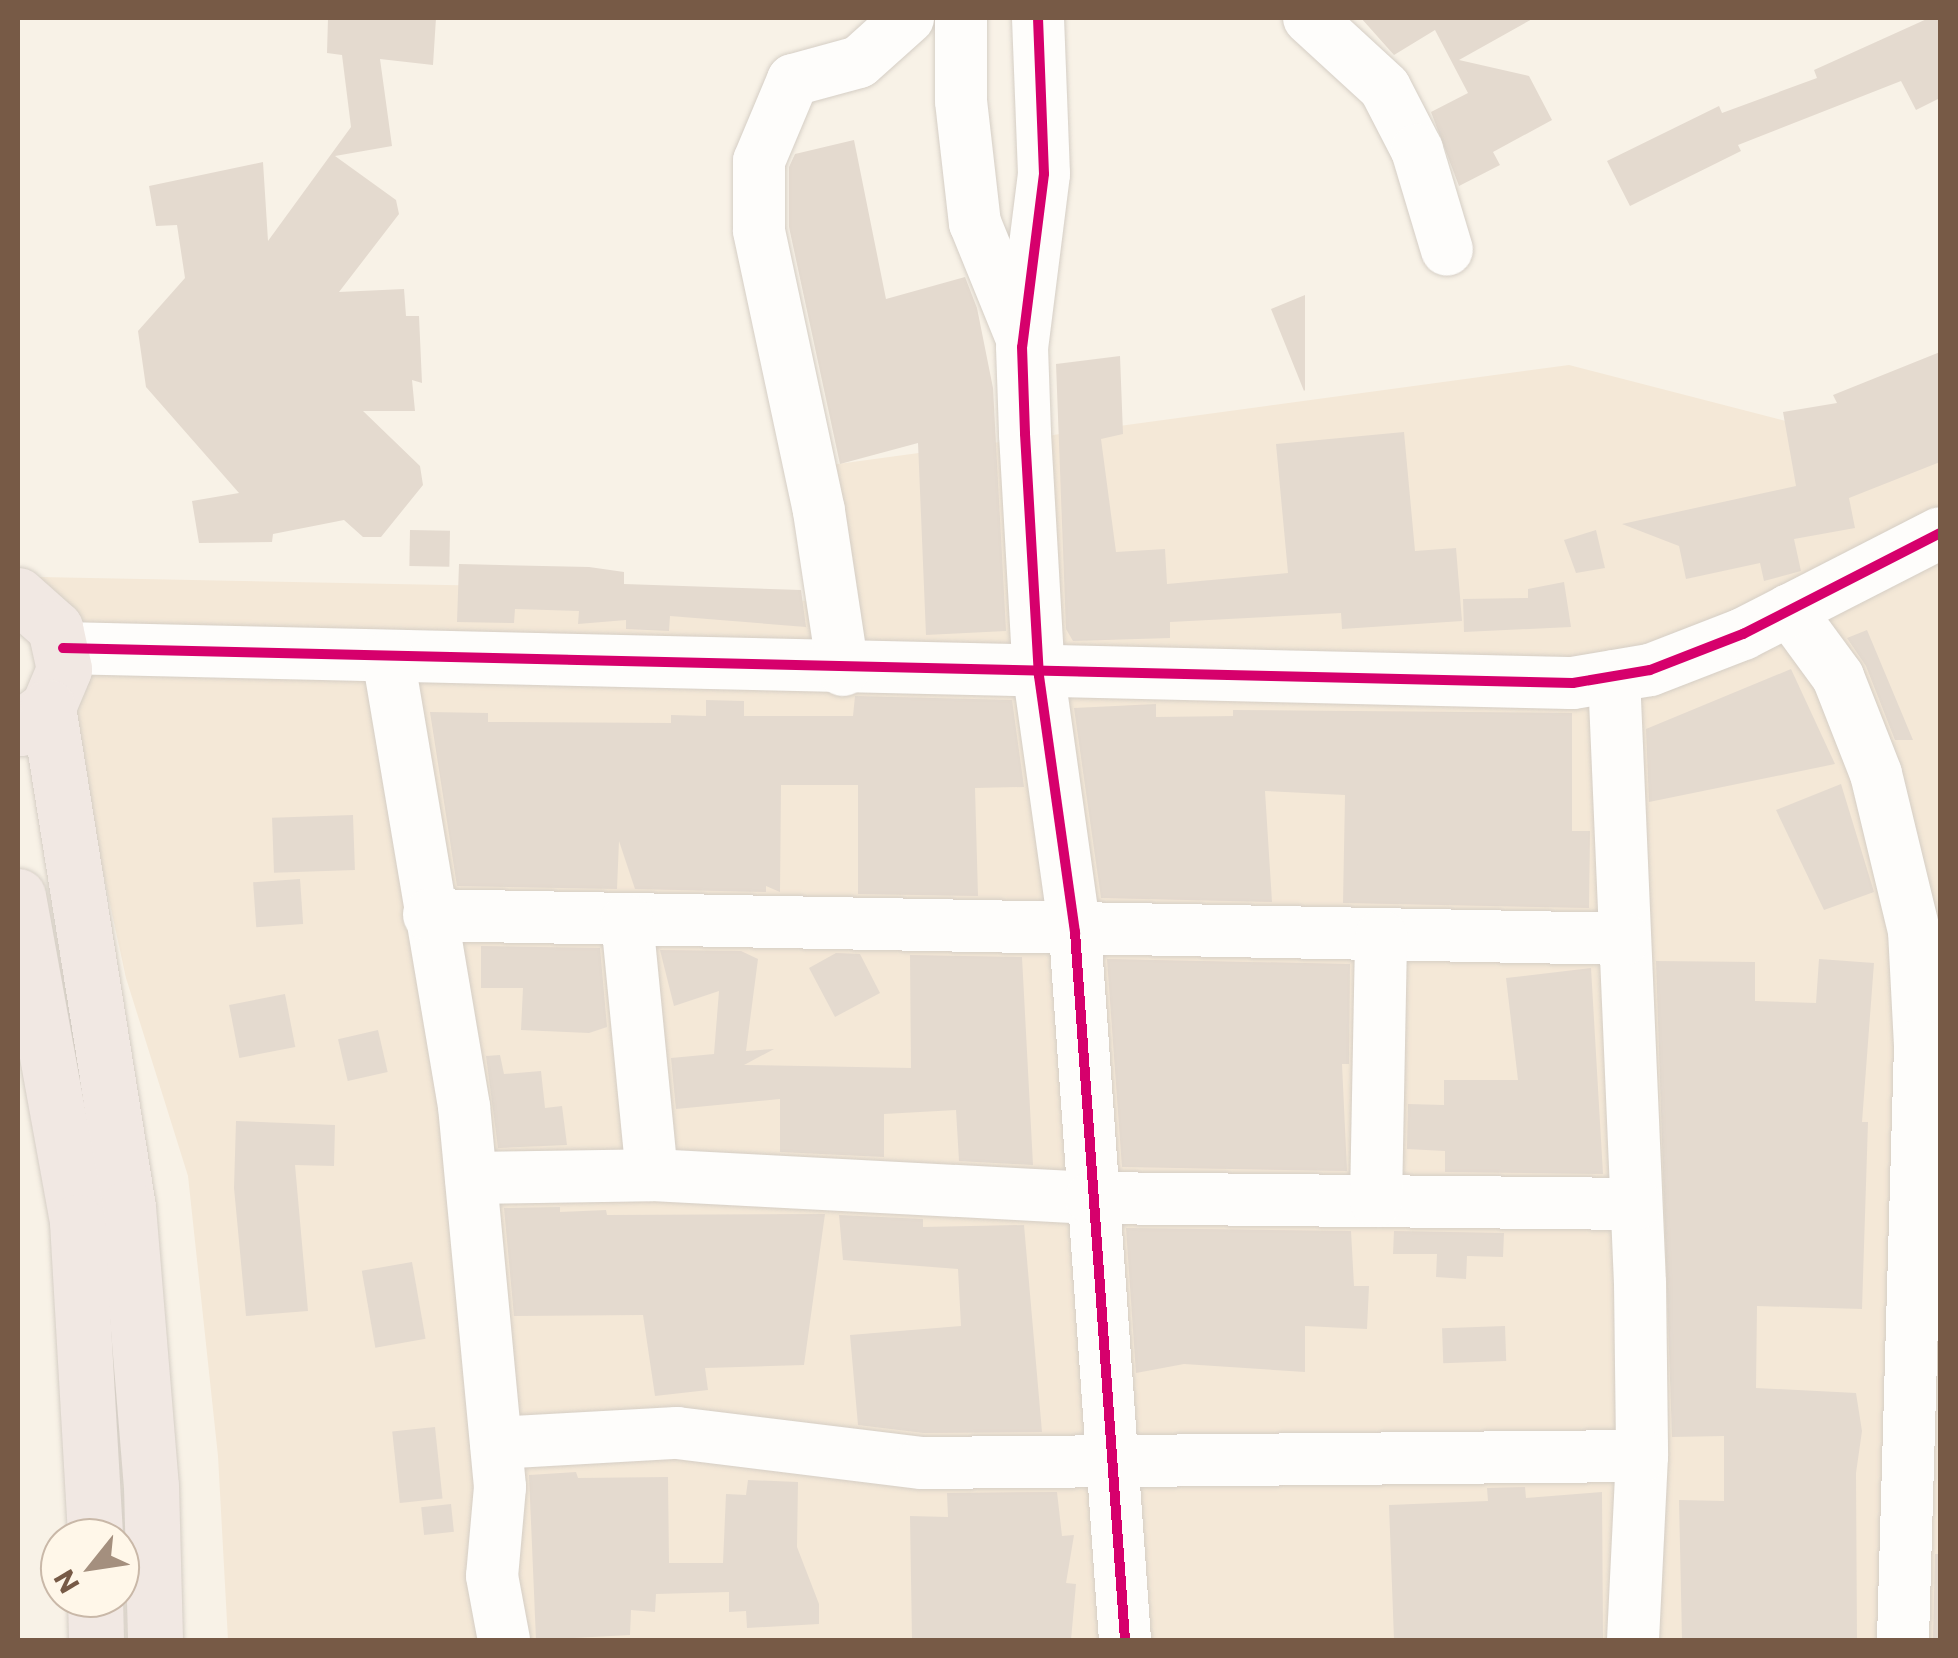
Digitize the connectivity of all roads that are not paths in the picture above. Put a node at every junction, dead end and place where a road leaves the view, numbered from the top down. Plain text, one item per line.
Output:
1 (908, 18) edge
2 (961, 18) edge
3 (1038, 18) edge
4 (1309, 18) edge
5 (1447, 250) dead end
6 (1022, 341) junction
7 (1940, 533) edge
8 (21, 588) edge
9 (1789, 610) junction
10 (62, 648) junction
11 (388, 657) junction
12 (843, 670) junction
13 (1038, 676) junction
14 (1614, 676) junction
15 (33, 718) edge
16 (18, 896) edge
17 (429, 915) junction
18 (627, 920) junction
19 (1076, 932) junction
20 (1380, 936) junction
21 (1625, 938) junction
22 (652, 1175) junction
23 (471, 1178) junction
24 (1091, 1198) junction
25 (1376, 1201) junction
26 (1636, 1204) junction
27 (1924, 1402) edge
28 (496, 1442) junction
29 (1642, 1456) junction
30 (1114, 1464) junction
31 (93, 1518) edge
32 (155, 1640) edge
33 (504, 1640) edge
34 (1125, 1640) edge
35 (1633, 1640) edge
36 (1903, 1640) edge

1 - 12 street
2 - 6 street
3 - 6 street
4 - 5 street
6 - 13 street
7 - 9 street
8 - 10 highway
9 - 14 street
9 - 27 street
10 - 11 street
10 - 15 highway
11 - 12 street
11 - 17 street
12 - 13 street
13 - 14 street
13 - 19 street
14 - 21 street
15 - 32 highway
16 - 31 highway
17 - 18 street
17 - 23 street
18 - 19 street
18 - 22 street
19 - 20 street
19 - 24 street
20 - 21 street
20 - 25 street
21 - 26 street
22 - 23 street
22 - 24 street
23 - 28 street
24 - 25 street
24 - 30 street
25 - 26 street
26 - 29 street
27 - 36 street
28 - 30 street
28 - 33 street
29 - 30 street
29 - 35 street
30 - 34 street

